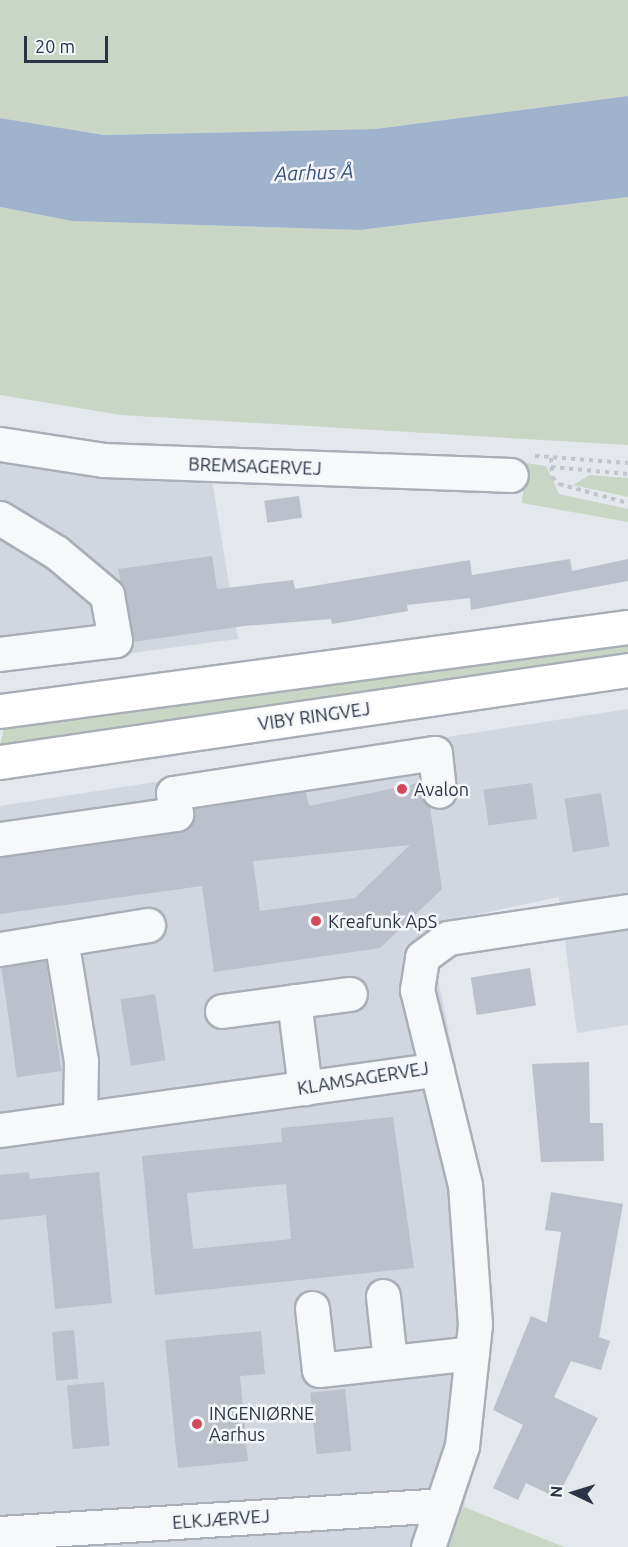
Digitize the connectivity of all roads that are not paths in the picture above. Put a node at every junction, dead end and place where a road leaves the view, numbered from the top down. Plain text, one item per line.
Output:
1 (0, 444) edge
2 (512, 475) dead end
3 (0, 518) edge
4 (628, 627) edge
5 (0, 654) edge
6 (628, 670) edge
7 (0, 711) edge
8 (0, 762) edge
9 (439, 791) dead end
10 (0, 839) edge
11 (628, 911) edge
12 (148, 925) dead end
13 (61, 939) junction
14 (0, 949) edge
15 (350, 994) dead end
16 (294, 1001) junction
17 (222, 1011) dead end
18 (436, 1069) junction
19 (305, 1088) junction
20 (80, 1119) junction
21 (0, 1130) edge
22 (384, 1296) dead end
23 (312, 1308) dead end
24 (472, 1353) junction
25 (390, 1362) junction
26 (442, 1505) junction
27 (0, 1533) edge
28 (428, 1547) edge

1 - 2 street, BREMSAGERVEJ
3 - 5 street
4 - 7 main road
6 - 8 main road, VIBY RINGVEJ
9 - 10 street
11 - 18 street, KLAMSAGERVEJ
12 - 13 street
13 - 14 street
13 - 20 street
15 - 16 street
16 - 17 street
16 - 19 street
18 - 19 street, KLAMSAGERVEJ
18 - 24 street
19 - 20 street, KLAMSAGERVEJ
20 - 21 street, KLAMSAGERVEJ
22 - 25 street
23 - 25 street
24 - 25 street
24 - 26 street
26 - 27 street, ELKJÆRVEJ
26 - 28 street

